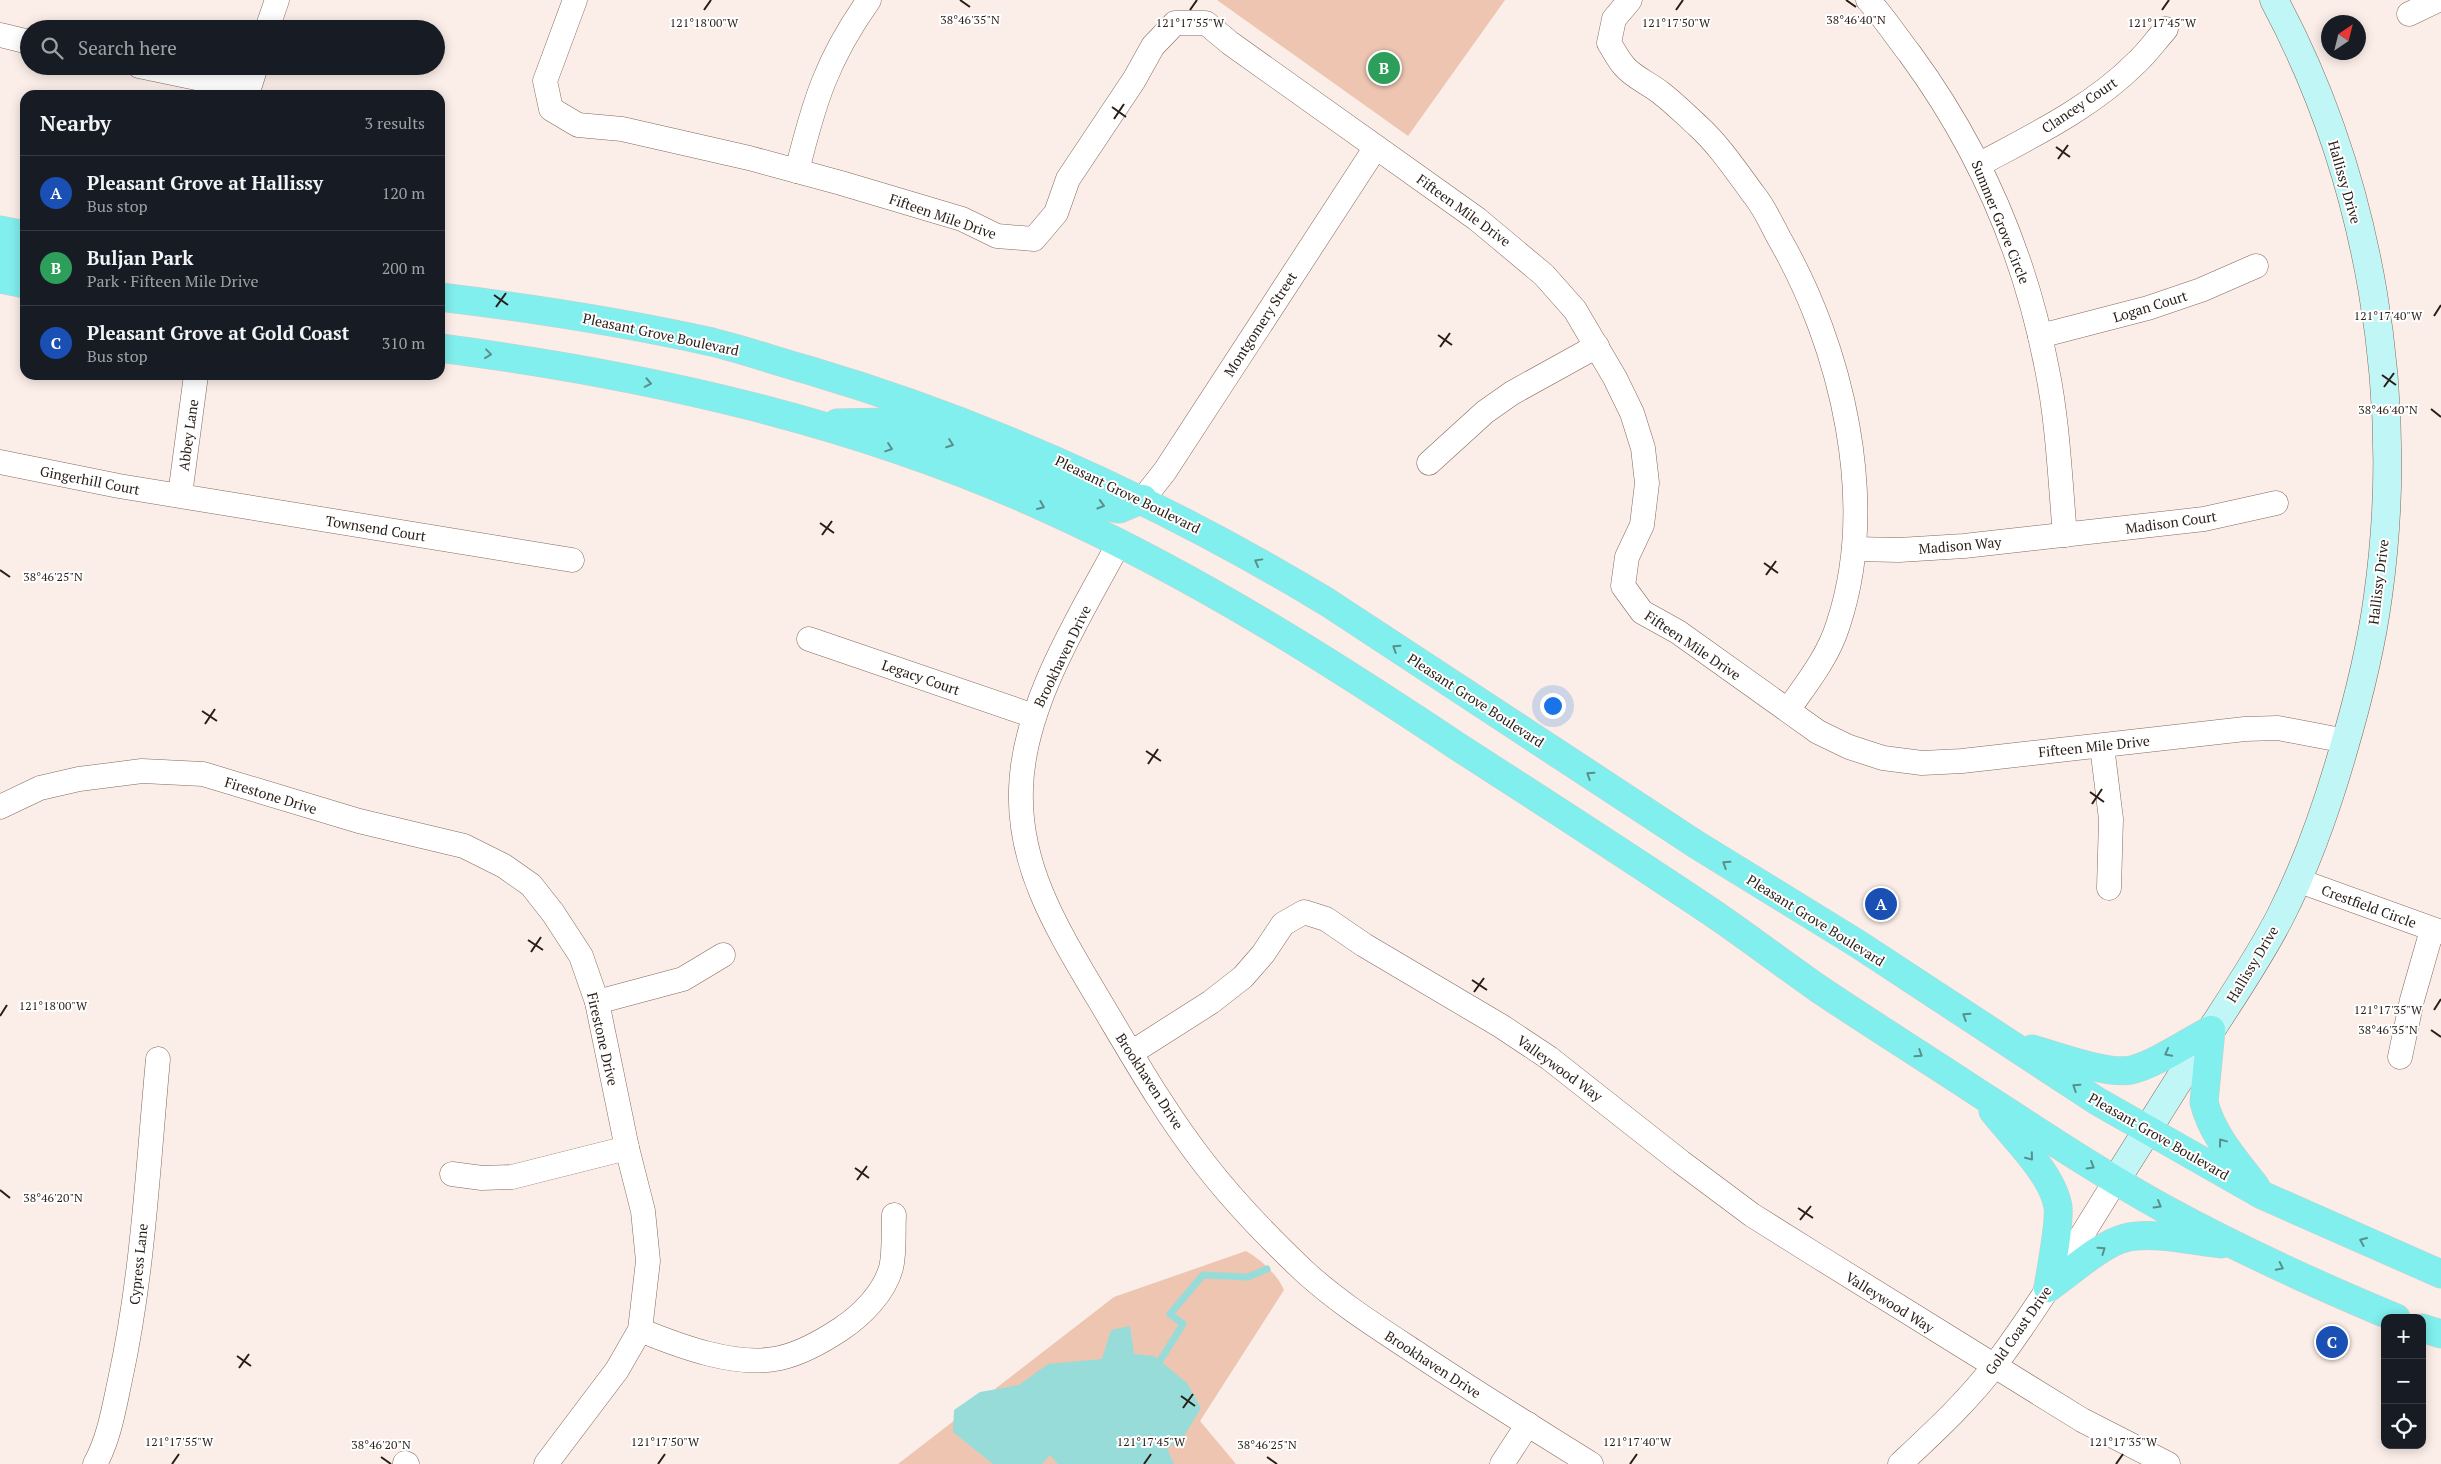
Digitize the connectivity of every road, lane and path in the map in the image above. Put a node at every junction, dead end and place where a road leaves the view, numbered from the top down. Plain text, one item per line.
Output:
1 (277, 0) edge
2 (575, 0) edge
3 (869, 0) edge
4 (1630, 0) edge
5 (2274, 0) edge
6 (2438, 0) edge
7 (1871, 1) edge
8 (2408, 14) dead end
9 (270, 20) edge
10 (2166, 29) dead end
11 (0, 35) edge
12 (20, 40) edge
13 (177, 75) edge
14 (253, 75) edge
15 (240, 90) edge
16 (249, 90) edge
17 (1376, 147) junction
18 (1980, 164) junction
19 (796, 171) junction
20 (0, 230) edge
21 (20, 235) edge
22 (0, 256) edge
23 (20, 260) edge
24 (2256, 266) dead end
25 (0, 279) edge
26 (20, 283) edge
27 (445, 298) edge
28 (2040, 336) junction
29 (1597, 346) junction
30 (445, 349) edge
31 (195, 380) edge
32 (818, 424) junction
33 (0, 462) edge
34 (1429, 463) dead end
35 (180, 495) junction
36 (1143, 499) junction
37 (2276, 503) dead end
38 (2065, 534) junction
39 (1119, 543) junction
40 (1854, 549) junction
41 (572, 560) dead end
42 (809, 638) dead end
43 (1788, 710) junction
44 (1034, 716) junction
45 (2346, 741) junction
46 (2102, 746) junction
47 (0, 807) edge
48 (2297, 880) junction
49 (2109, 888) dead end
50 (2436, 931) edge
51 (723, 954) dead end
52 (597, 1002) junction
53 (2211, 1030) junction
54 (2006, 1042) junction
55 (1131, 1053) junction
56 (2400, 1057) dead end
57 (158, 1060) dead end
58 (1977, 1092) junction
59 (2148, 1130) junction
60 (627, 1148) junction
61 (452, 1174) dead end
62 (2116, 1180) junction
63 (2262, 1195) junction
64 (894, 1215) dead end
65 (2236, 1246) junction
66 (2441, 1274) edge
67 (2048, 1288) junction
68 (2386, 1314) edge
69 (2426, 1329) edge
70 (640, 1330) junction
71 (2441, 1334) edge
72 (1994, 1366) junction
73 (1528, 1424) junction
74 (95, 1464) edge
75 (546, 1464) edge
76 (1502, 1464) edge
77 (1591, 1464) edge
78 (1900, 1464) edge
79 (2168, 1464) edge

1 - 9 street
2 - 19 street, Fifteen Mile Drive
3 - 19 street
4 - 40 street
5 - 45 street, Hallissy Drive
6 - 8 street
7 - 18 street, Summer Grove Circle
10 - 18 street, Clancey Court
11 - 12 street
13 - 15 street
14 - 16 street
17 - 19 street, Fifteen Mile Drive
17 - 29 street, Fifteen Mile Drive
17 - 36 street, Montgomery Street
18 - 28 street, Summer Grove Circle
20 - 21 main road
22 - 23 main road
24 - 28 street, Logan Court
25 - 26 main road
27 - 36 main road, Pleasant Grove Boulevard
28 - 38 street, Summer Grove Circle
29 - 34 street
29 - 43 street, Fifteen Mile Drive
30 -> 32 main road
31 - 35 street, Abbey Lane
32 -> 36 main road
32 -> 39 main road
33 - 35 street, Gingerhill Court
35 - 41 street, Townsend Court
54 -> 36 main road, Pleasant Grove Boulevard
37 - 38 street, Madison Court
38 - 40 street, Madison Way
39 - 44 street, Brookhaven Drive
39 -> 58 main road
40 - 43 street
42 - 44 street, Legacy Court
43 - 46 street, Fifteen Mile Drive
44 - 55 street, Brookhaven Drive
45 - 46 street, Fifteen Mile Drive
45 - 48 street, Hallissy Drive
46 - 49 street
47 - 52 street, Firestone Drive
48 - 50 street, Crestfield Circle
48 - 53 street, Hallissy Drive
50 - 56 street
51 - 52 street
52 - 60 street, Firestone Drive
53 -> 54 main road
53 - 59 street, Hallissy Drive
63 -> 53 main road
59 -> 54 main road, Pleasant Grove Boulevard
55 - 72 street, Valleywood Way
55 - 73 street, Brookhaven Drive
57 - 74 street, Cypress Lane
58 -> 62 main road
58 -> 67 main road
59 - 62 street, Hallissy Drive
59 - 63 main road, Pleasant Grove Boulevard
60 - 61 street
60 - 70 street, Firestone Drive
62 -> 65 main road
62 - 67 street, Gold Coast Drive
66 -> 63 main road, Pleasant Grove Boulevard
64 - 70 street
67 -> 65 main road
65 -> 68 main road
67 - 72 street, Gold Coast Drive
69 - 71 main road
70 - 75 street, Firestone Drive
72 - 78 street, Gold Coast Drive
72 - 79 street, Valleywood Way
73 - 76 street
73 - 77 street, Brookhaven Drive

